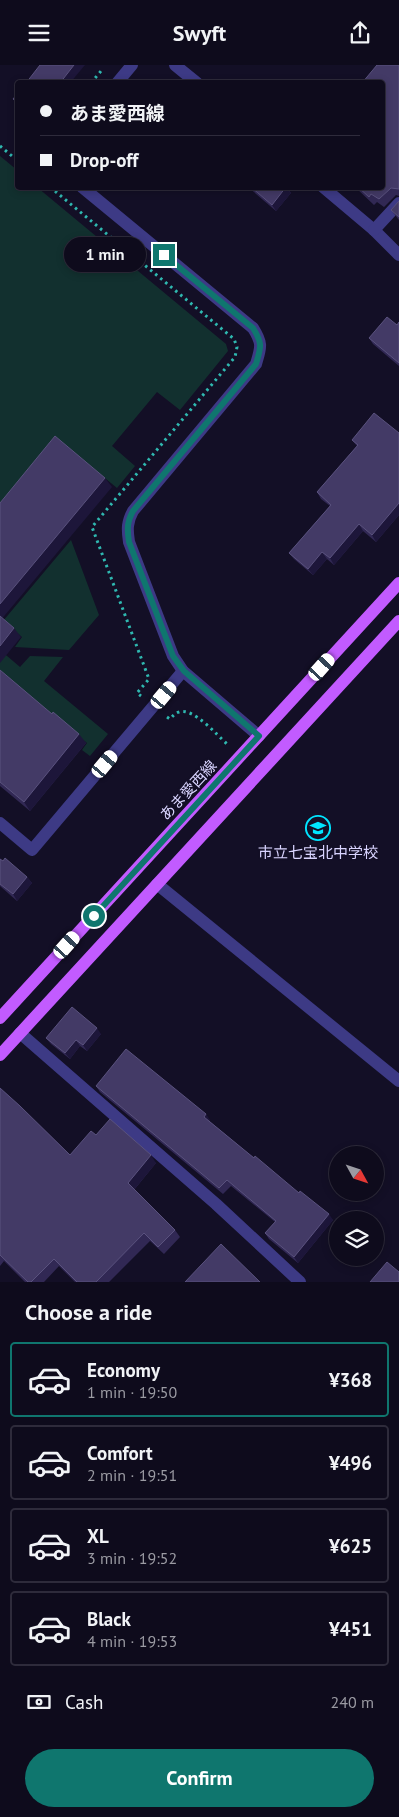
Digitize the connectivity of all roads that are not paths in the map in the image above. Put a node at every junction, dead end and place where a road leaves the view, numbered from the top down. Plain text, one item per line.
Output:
1 (132, 65) edge
2 (175, 65) edge
3 (120, 80) edge
4 (192, 80) edge
5 (86, 190) edge
6 (327, 190) edge
7 (399, 203) edge
8 (374, 230) junction
9 (399, 255) edge
10 (399, 583) edge
11 (399, 621) edge
12 (184, 671) junction
13 (259, 736) junction
14 (0, 823) edge
15 (157, 884) junction
16 (0, 1019) edge
17 (20, 1033) junction
18 (0, 1055) edge
19 (399, 1081) edge
20 (300, 1282) edge

1 - 3 street
2 - 4 street
5 - 12 street
6 - 8 street
7 - 8 street
8 - 9 street
10 - 13 main road, あま愛西線
11 - 15 main road
12 - 13 street
12 - 14 street
13 - 16 main road, あま愛西線
15 - 17 main road
15 - 19 street
17 - 18 main road
17 - 20 street

